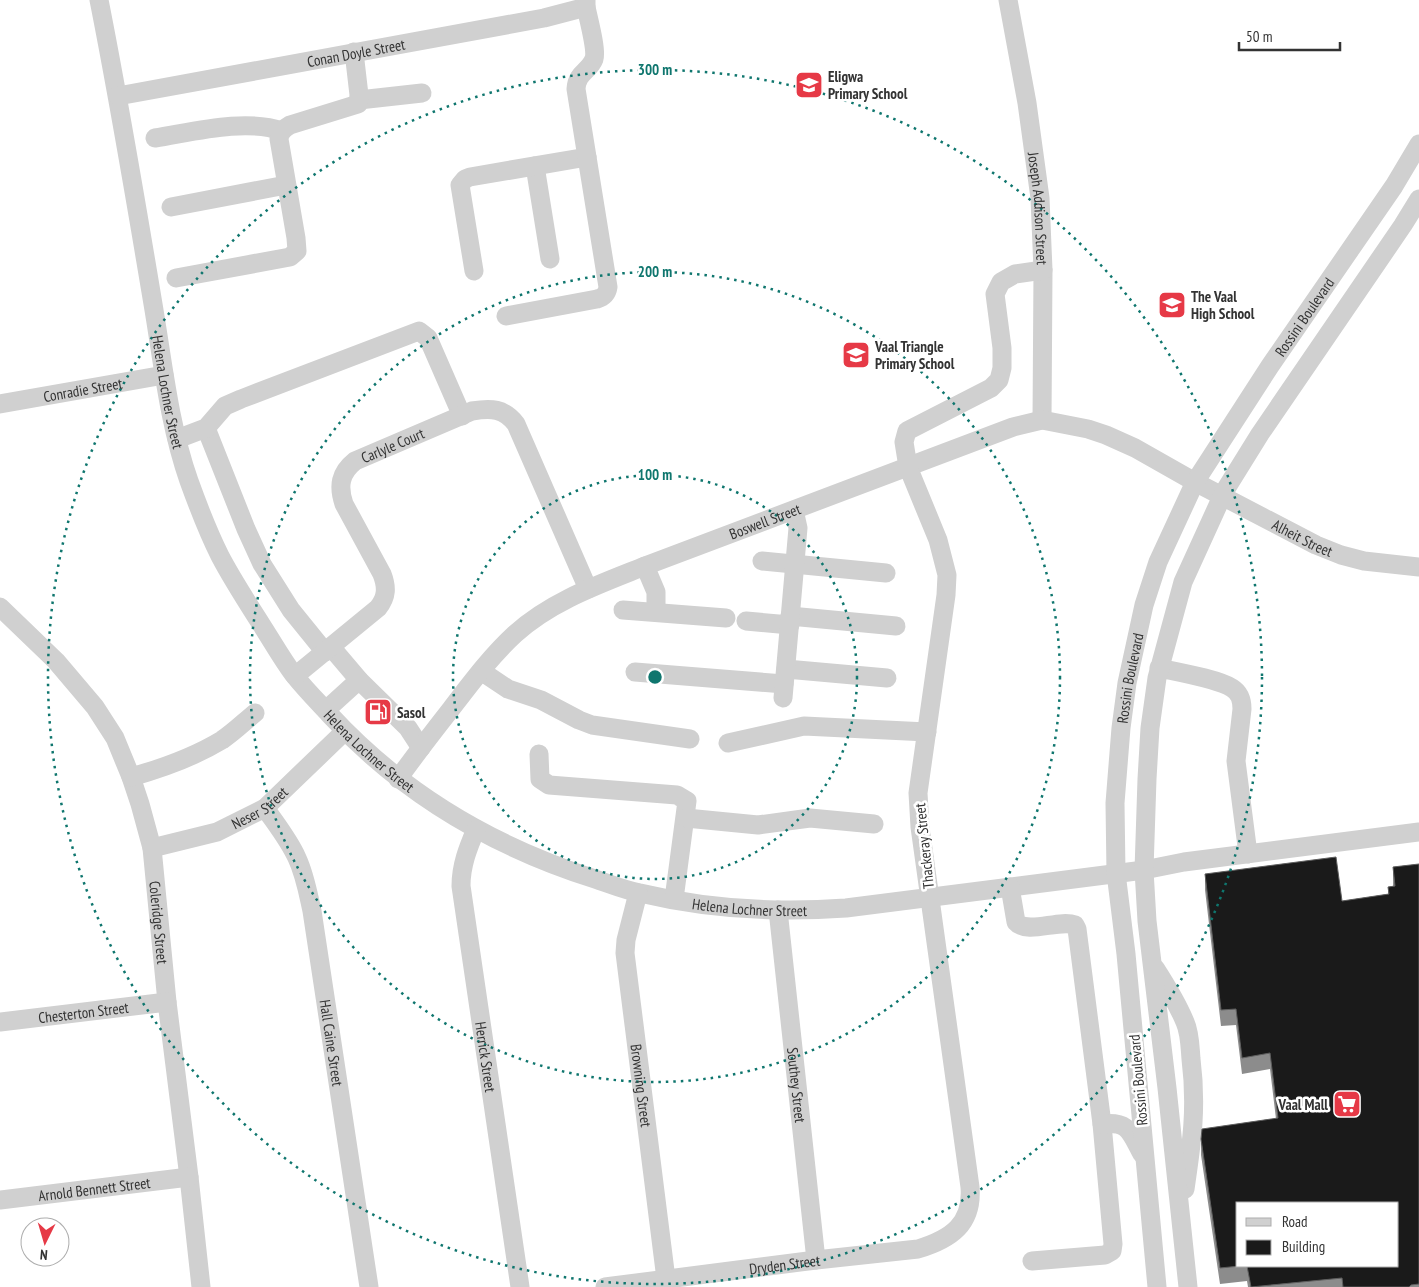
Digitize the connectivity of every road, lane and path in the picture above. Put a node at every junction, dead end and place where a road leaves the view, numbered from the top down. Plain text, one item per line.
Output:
1 (99, 0) edge
2 (1008, 0) edge
3 (586, 4) edge
4 (354, 52) junction
5 (422, 93) dead end
6 (118, 96) junction
7 (359, 100) junction
8 (282, 131) junction
9 (155, 138) dead end
10 (1419, 144) edge
11 (587, 157) junction
12 (535, 166) junction
13 (286, 185) junction
14 (1419, 199) edge
15 (171, 207) dead end
16 (550, 259) dead end
17 (1043, 270) junction
18 (474, 271) dead end
19 (176, 278) dead end
20 (506, 316) dead end
21 (164, 375) junction
22 (0, 404) edge
23 (462, 416) junction
24 (1042, 420) junction
25 (206, 428) junction
26 (177, 439) junction
27 (908, 467) junction
28 (1195, 482) junction
29 (1222, 497) junction
30 (794, 510) junction
31 (762, 561) dead end
32 (795, 564) junction
33 (645, 566) junction
34 (1419, 567) edge
35 (886, 573) dead end
36 (588, 589) junction
37 (0, 607) edge
38 (623, 610) dead end
39 (656, 612) junction
40 (726, 618) dead end
41 (746, 621) dead end
42 (790, 621) junction
43 (896, 626) dead end
44 (328, 649) junction
45 (1160, 668) junction
46 (481, 671) junction
47 (635, 672) dead end
48 (295, 676) junction
49 (887, 678) dead end
50 (359, 680) junction
51 (784, 684) junction
52 (326, 710) junction
53 (255, 713) dead end
54 (345, 731) junction
55 (927, 732) junction
56 (690, 739) dead end
57 (728, 743) dead end
58 (421, 748) junction
59 (539, 754) dead end
60 (132, 777) junction
61 (398, 779) junction
62 (265, 808) junction
63 (686, 818) junction
64 (874, 824) dead end
65 (476, 829) junction
66 (1419, 832) edge
67 (152, 848) junction
68 (1248, 854) junction
69 (1144, 870) junction
70 (1116, 873) junction
71 (1010, 886) junction
72 (638, 893) junction
73 (929, 896) junction
74 (674, 899) junction
75 (778, 910) junction
76 (1152, 965) junction
77 (167, 1002) junction
78 (0, 1022) edge
79 (1102, 1124) junction
80 (1145, 1159) junction
81 (189, 1177) junction
82 (0, 1200) edge
83 (1182, 1217) junction
84 (958, 1228) joint
85 (816, 1260) junction
86 (1032, 1261) dead end
87 (666, 1279) junction
88 (201, 1287) edge
89 (369, 1287) edge
90 (520, 1287) edge
91 (605, 1287) edge
92 (1157, 1287) edge
93 (1188, 1287) edge

1 - 6 street, Helena Lochner Street
2 - 17 street, Joseph Addison Street
3 - 4 street, Conan Doyle Street
3 - 11 street
4 - 6 street, Conan Doyle Street
4 - 7 street
5 - 7 street
6 - 21 street, Helena Lochner Street
7 - 8 street
8 - 9 street
8 - 13 street
10 - 28 street, Rossini Boulevard
11 - 12 street
11 - 20 street
12 - 16 street
12 - 18 street
13 - 15 street
13 - 19 street
14 - 29 street, Rossini Boulevard
17 - 24 street, Joseph Addison Street
17 - 27 street, Thackeray Street
21 - 22 street, Conradie Street
21 - 26 street, Helena Lochner Street
23 - 25 street
23 - 36 street, Carlyle Court
23 - 44 street, Carlyle Court
24 - 27 street, Boswell Street
24 - 28 street, Boswell Street
25 - 26 street
25 - 44 street
26 - 48 street, Helena Lochner Street
27 - 30 street, Boswell Street
27 - 55 street, Thackeray Street
28 - 29 street, Alheit Street
28 - 70 street, Rossini Boulevard
29 - 34 street, Alheit Street
29 - 45 street, Rossini Boulevard
30 - 32 street
30 - 33 street, Boswell Street
31 - 32 street
32 - 35 street
32 - 42 street
33 - 36 street, Boswell Street
33 - 39 street
36 - 46 street, Boswell Street
37 - 60 street, Coleridge Street
38 - 39 street
39 - 40 street
41 - 42 street
42 - 43 street
42 - 51 street
44 - 48 street, Carlyle Court
44 - 50 street
45 - 68 street
45 - 69 street, Rossini Boulevard
46 - 56 street
46 - 58 street, Boswell Street
47 - 51 street
48 - 52 street, Helena Lochner Street
49 - 51 street
50 - 52 street
50 - 58 street
52 - 54 street, Helena Lochner Street
53 - 60 street
54 - 61 street, Helena Lochner Street
54 - 62 street, Neser Street
55 - 57 street
55 - 73 street, Thackeray Street
58 - 61 street, Boswell Street
59 - 63 street
60 - 67 street, Coleridge Street
61 - 65 street, Helena Lochner Street
62 - 67 street, Neser Street
62 - 89 street, Hall Caine Street
63 - 64 street
63 - 74 street
65 - 72 street, Helena Lochner Street
65 - 90 street, Herrick Street
66 - 68 street, Helena Lochner Street
67 - 77 street, Coleridge Street
68 - 69 street, Helena Lochner Street
69 - 70 street, Helena Lochner Street
69 - 76 street, Rossini Boulevard
70 - 71 street, Helena Lochner Street
70 - 80 street, Rossini Boulevard
71 - 73 street, Helena Lochner Street
71 - 79 street
72 - 74 street, Helena Lochner Street
72 - 87 street, Browning Street
73 - 75 street, Helena Lochner Street
73 - 84 street, Thackeray Street
74 - 75 street, Helena Lochner Street
75 - 85 street, Southey Street
76 - 83 street, Rossini Boulevard
76 - 83 street
77 - 78 street, Chesterton Street
77 - 81 street, Coleridge Street
79 - 80 street
79 - 86 street
80 - 92 street, Rossini Boulevard
81 - 82 street, Arnold Bennett Street
81 - 88 street, Coleridge Street
83 - 93 street, Rossini Boulevard
84 - 85 street, Dryden Street
85 - 87 street, Dryden Street
87 - 91 street, Dryden Street

